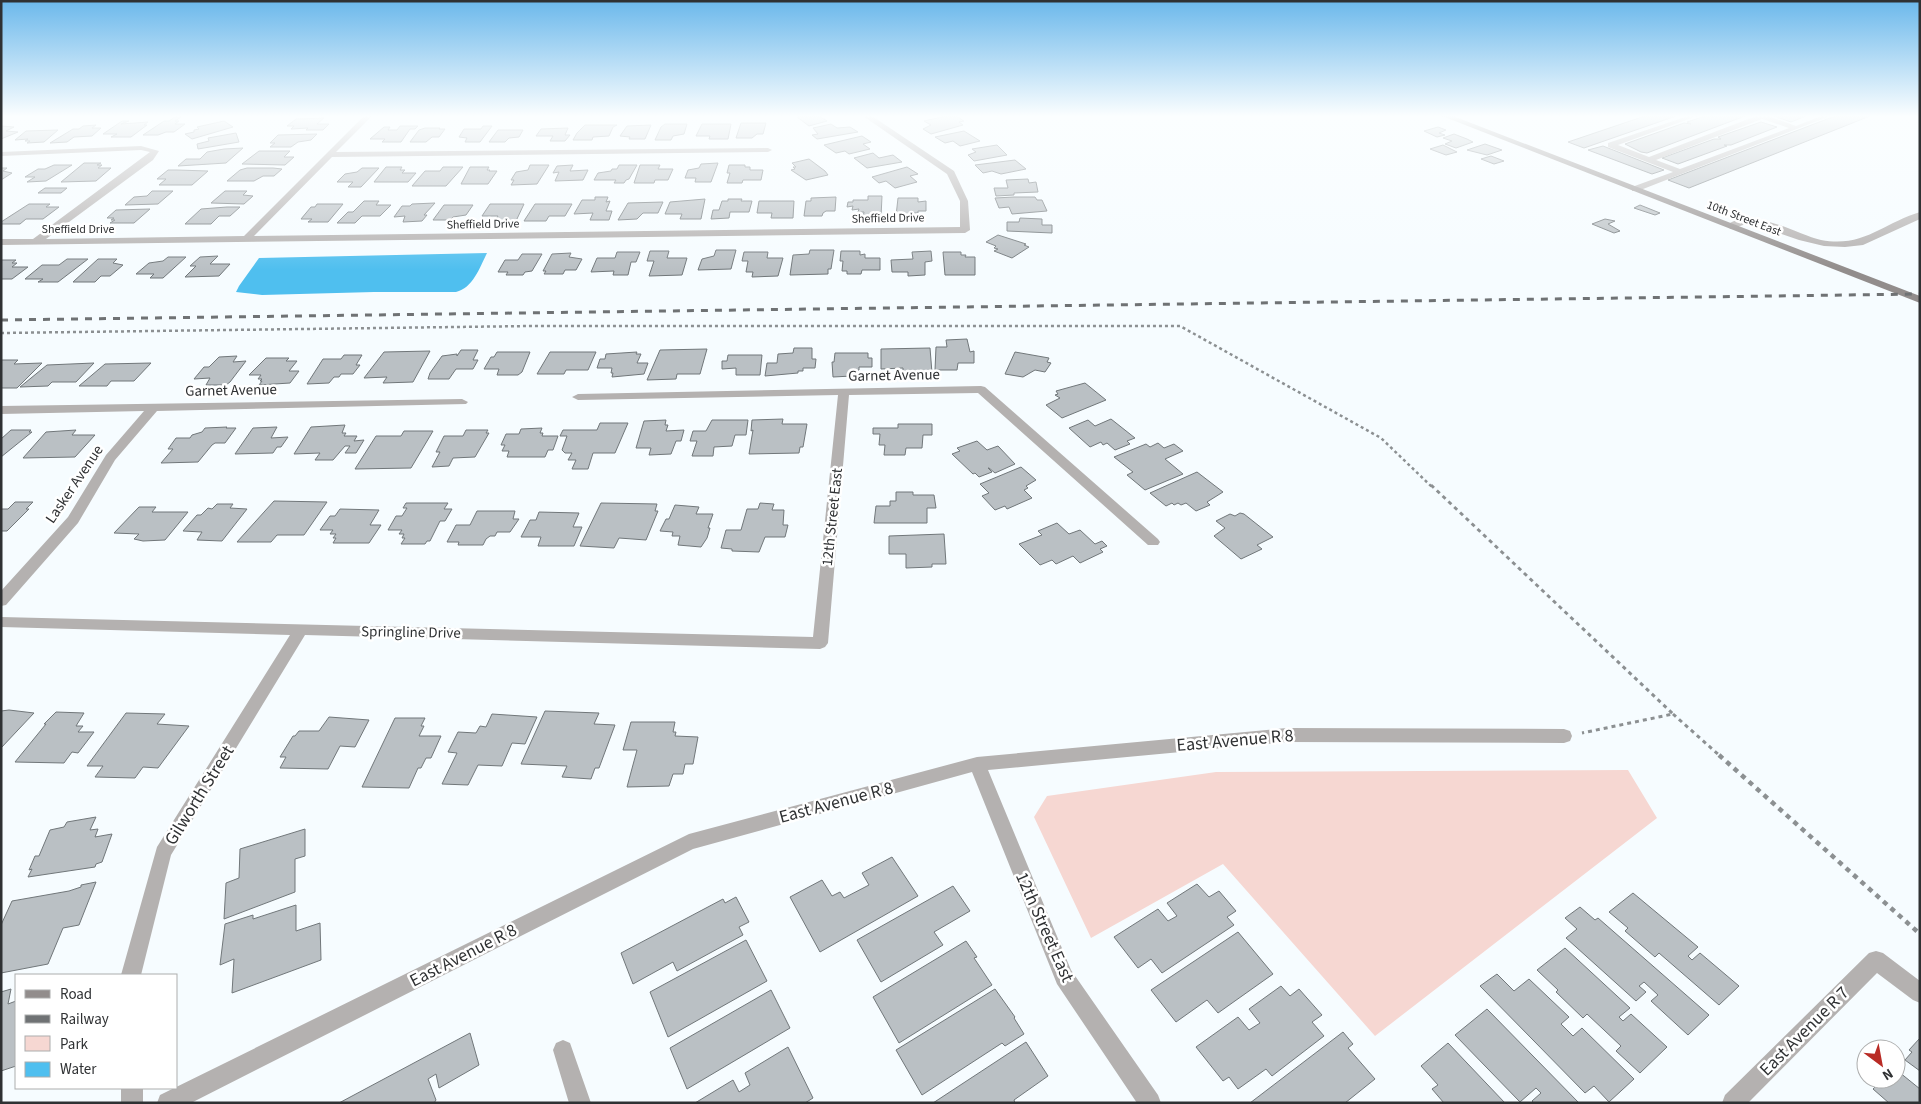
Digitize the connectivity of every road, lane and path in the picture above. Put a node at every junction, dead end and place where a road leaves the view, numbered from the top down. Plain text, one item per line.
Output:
1 (137, 168) edge
2 (316, 168) edge
3 (942, 168) edge
4 (1579, 168) edge
5 (1668, 168) edge
6 (1692, 168) edge
7 (1680, 172) junction
8 (1635, 189) junction
9 (1920, 215) edge
10 (1731, 226) junction
11 (244, 240) junction
12 (1, 242) edge
13 (35, 242) junction
14 (1920, 300) edge
15 (1, 333) edge
16 (844, 392) junction
17 (578, 397) dead end
18 (462, 402) dead end
19 (153, 408) junction
20 (1, 410) edge
21 (1153, 542) dead end
22 (1, 601) edge
23 (1, 622) edge
24 (301, 629) junction
25 (820, 642) joint
26 (1673, 714) junction
27 (1564, 736) joint
28 (977, 764) junction
29 (1920, 934) edge
30 (131, 974) edge
31 (1920, 993) edge
32 (563, 1050) dead end
33 (132, 1089) edge
34 (132, 1103) edge
35 (168, 1103) edge
36 (580, 1103) edge
37 (1150, 1103) edge
38 (1733, 1103) edge

1 - 13 street
2 - 11 street
3 - 11 street, Sheffield Drive
4 - 8 main road, 10th Street East
5 - 7 lane
6 - 7 lane
7 - 8 lane
8 - 10 main road, 10th Street East
9 - 10 street
10 - 14 main road, 10th Street East
11 - 13 street, Sheffield Drive
12 - 13 street, Sheffield Drive
15 - 26 path
16 - 17 street, Garnet Avenue
16 - 21 street, Garnet Avenue
16 - 25 street, 12th Street East
18 - 19 street, Garnet Avenue
19 - 20 street, Garnet Avenue
19 - 22 street, Lasker Avenue
23 - 24 street, Springline Drive
24 - 25 street, Springline Drive
24 - 30 street, Gilworth Street
26 - 27 path
26 - 29 path
27 - 28 street, East Avenue R 8
28 - 35 street, East Avenue R 8
28 - 37 street, 12th Street East
31 - 38 street, East Avenue R 7
32 - 36 street
33 - 34 street

